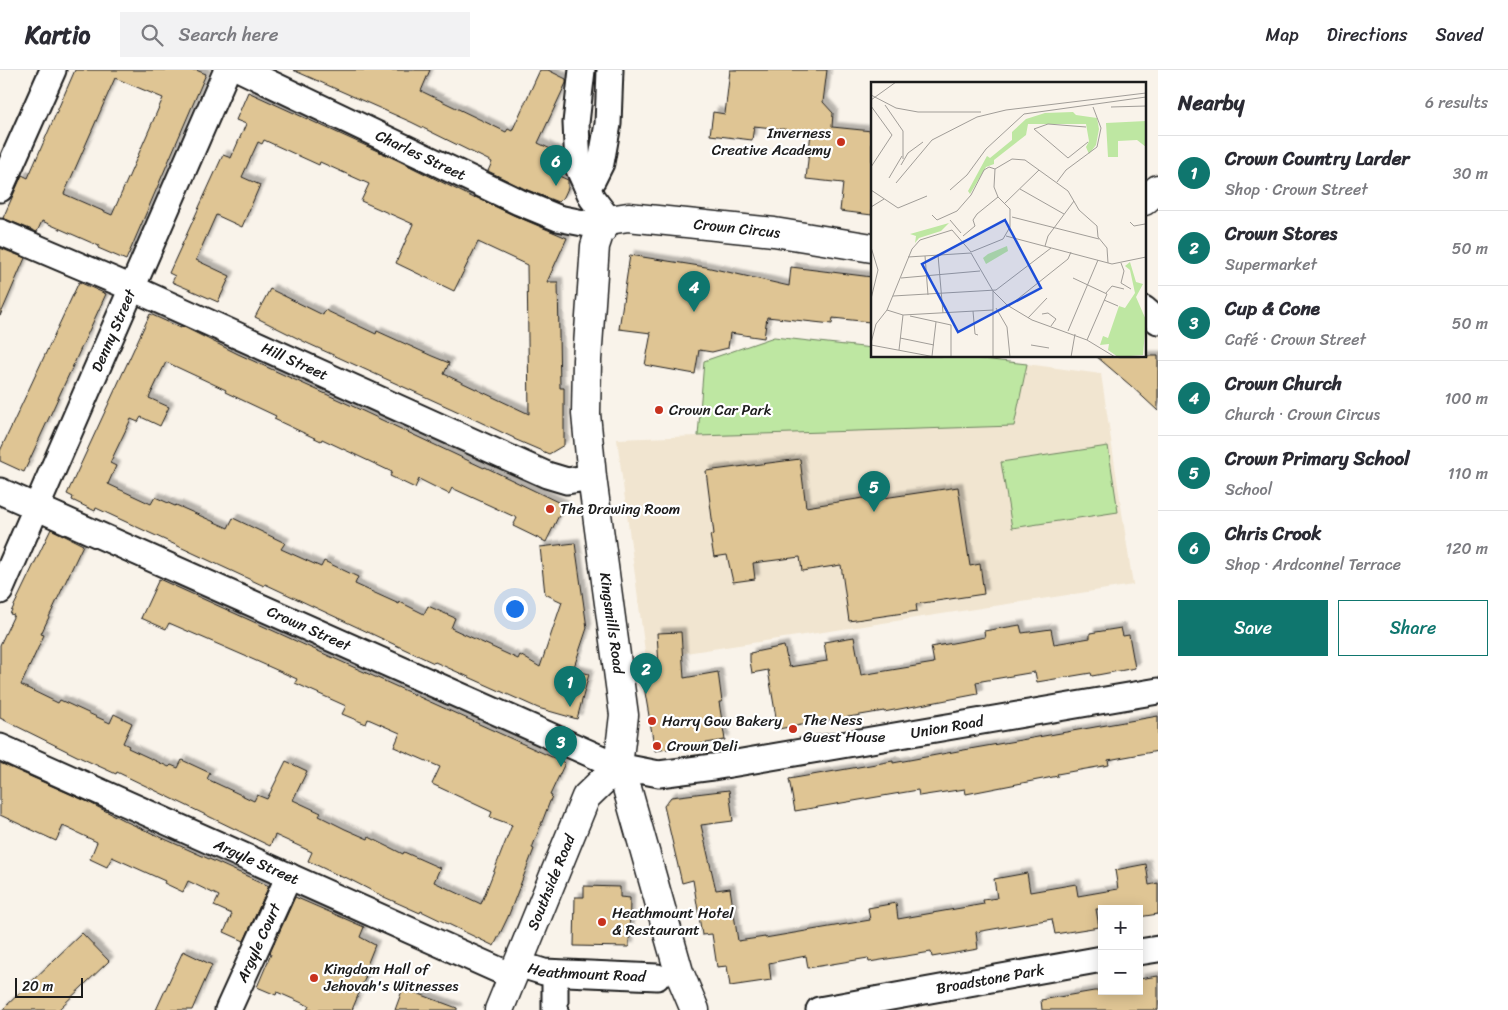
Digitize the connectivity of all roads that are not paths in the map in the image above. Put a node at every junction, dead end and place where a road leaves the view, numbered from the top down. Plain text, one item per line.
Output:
1 (53, 70) edge
2 (227, 70) edge
3 (242, 70) edge
4 (582, 70) edge
5 (610, 70) edge
6 (587, 187) junction
7 (0, 189) edge
8 (1158, 189) edge
9 (1146, 198) edge
10 (606, 224) junction
11 (0, 232) edge
12 (871, 248) edge
13 (132, 288) junction
14 (1146, 311) edge
15 (1158, 321) edge
16 (592, 477) junction
17 (0, 491) edge
18 (37, 507) junction
19 (0, 591) edge
20 (1158, 691) edge
21 (0, 747) edge
22 (618, 766) junction
23 (289, 876) junction
24 (1158, 949) edge
25 (1143, 951) edge
26 (1098, 960) edge
27 (515, 970) junction
28 (555, 973) junction
29 (657, 977) dead end
30 (228, 1010) edge
31 (499, 1010) edge
32 (556, 1010) edge
33 (695, 1010) edge
34 (819, 1010) edge

1 - 7 street
2 - 13 street, Denny Street
3 - 10 street, Charles Street
4 - 6 street
5 - 6 street
6 - 10 street
8 - 9 street
10 - 12 street, Crown Circus
10 - 16 street, Kingsmills Road
11 - 13 street, Hill Street
13 - 16 street, Hill Street
13 - 18 street, Denny Street
14 - 15 street
16 - 22 street, Kingsmills Road
17 - 18 street, Crown Street
18 - 19 street, Denny Street
18 - 22 street, Crown Street
20 - 22 street, Union Road
21 - 23 street, Argyle Street
22 - 27 street, Southside Road
22 - 33 street, Kingsmills Road
23 - 27 street, Argyle Street
23 - 30 street, Argyle Court
24 - 25 street
26 - 34 street, Broadstone Park
27 - 28 street, Heathmount Road
27 - 31 street, Southside Road
28 - 29 street, Heathmount Road
28 - 32 street

